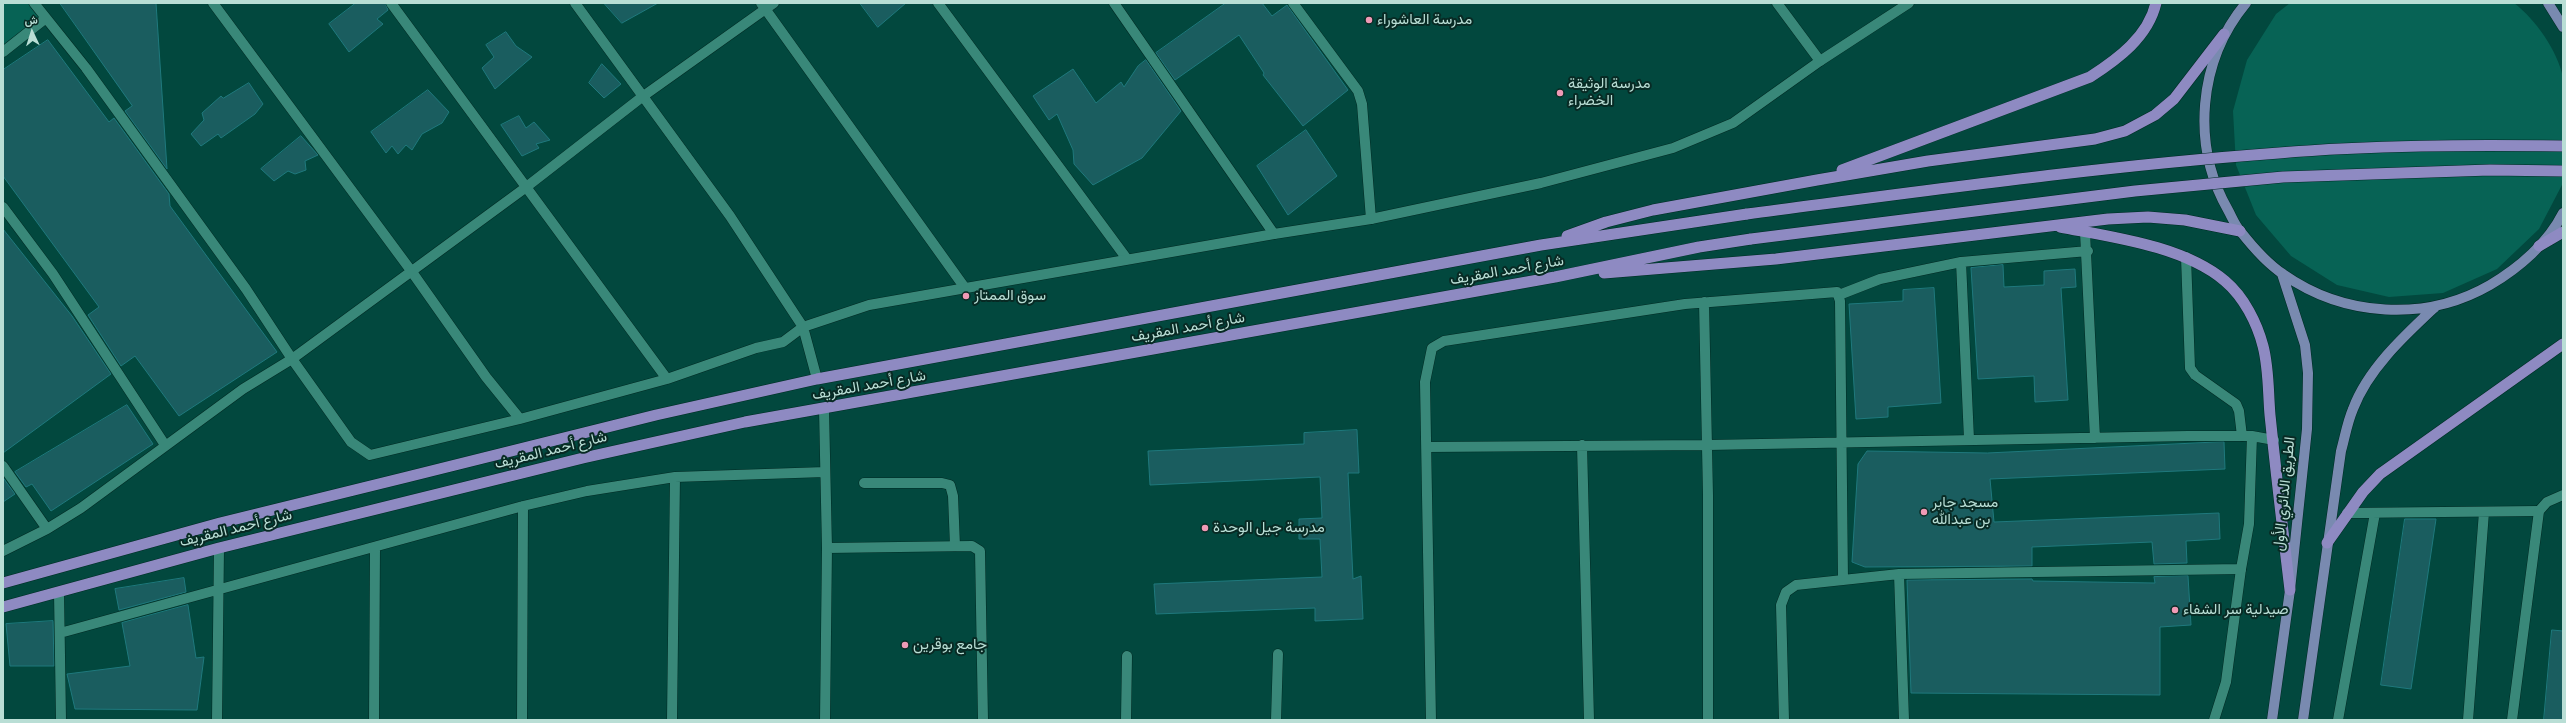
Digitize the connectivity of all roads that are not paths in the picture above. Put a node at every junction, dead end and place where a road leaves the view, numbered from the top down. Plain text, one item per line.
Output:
1 (34, 3) edge
2 (213, 3) edge
3 (391, 3) edge
4 (575, 3) edge
5 (774, 3) edge
6 (938, 3) edge
7 (1114, 3) edge
8 (1293, 3) edge
9 (1777, 3) edge
10 (1909, 3) edge
11 (2156, 3) edge
12 (2235, 3) edge
13 (2246, 3) edge
14 (2548, 3) edge
15 (763, 6) edge
16 (46, 18) junction
17 (2232, 20) junction
18 (2563, 27) edge
19 (2224, 34) junction
20 (3, 52) edge
21 (1820, 61) junction
22 (642, 97) junction
23 (2563, 146) edge
24 (2563, 171) edge
25 (1817, 180) junction
26 (525, 188) junction
27 (3, 207) edge
28 (2563, 213) edge
29 (1371, 219) junction
30 (2048, 224) junction
31 (2240, 231) junction
32 (2086, 232) junction
33 (2563, 232) edge
34 (1274, 234) junction
35 (1541, 245) junction
36 (2539, 246) junction
37 (2088, 251) junction
38 (2186, 258) junction
39 (1127, 259) junction
40 (1962, 262) junction
41 (412, 272) junction
42 (2282, 274) junction
43 (1555, 277) junction
44 (965, 288) junction
45 (1839, 295) junction
46 (1704, 302) junction
47 (2435, 307) junction
48 (803, 327) junction
49 (2563, 344) edge
50 (292, 359) junction
51 (667, 379) junction
52 (817, 379) junction
53 (824, 409) junction
54 (520, 419) junction
55 (2247, 436) junction
56 (2095, 438) junction
57 (1969, 439) junction
58 (2274, 440) junction
59 (1840, 441) junction
60 (165, 445) junction
61 (1708, 445) junction
62 (1582, 446) junction
63 (1427, 447) junction
64 (3, 466) edge
65 (825, 472) junction
66 (675, 478) junction
67 (864, 483) dead end
68 (2563, 496) edge
69 (523, 506) junction
70 (2539, 511) junction
71 (2484, 512) junction
72 (2347, 513) junction
73 (2375, 513) junction
74 (48, 529) junction
75 (2327, 543) junction
76 (955, 546) junction
77 (219, 548) junction
78 (375, 548) junction
79 (827, 548) junction
80 (3, 551) edge
81 (2241, 569) junction
82 (1899, 574) junction
83 (1843, 580) junction
84 (3, 583) edge
85 (219, 589) junction
86 (2290, 590) junction
87 (59, 592) junction
88 (3, 607) edge
89 (60, 633) junction
90 (1278, 654) dead end
91 (1128, 656) dead end
92 (61, 720) edge
93 (218, 720) edge
94 (374, 720) edge
95 (522, 720) edge
96 (672, 720) edge
97 (825, 720) edge
98 (983, 720) edge
99 (1126, 720) edge
100 (1276, 720) edge
101 (1431, 720) edge
102 (1590, 720) edge
103 (1708, 720) edge
104 (1784, 720) edge
105 (1904, 720) edge
106 (2214, 720) edge
107 (2272, 720) edge
108 (2303, 720) edge
109 (2338, 720) edge
110 (2468, 720) edge
111 (2512, 720) edge

1 - 16 street
2 - 41 street
3 - 26 street
4 - 22 street
5 - 15 street
6 - 39 street
7 - 34 street
8 - 29 street
9 - 21 street
10 - 21 street
11 - 25 highway
12 - 17 main road
13 - 17 main road
14 - 18 main road
15 - 22 street
15 - 44 street
16 - 20 street
16 - 50 street
17 - 19 main road
19 - 25 highway
19 - 31 main road
21 - 29 street
22 - 26 street
22 - 48 street
23 - 35 highway, شارع أحمد المقريف, bridge
24 - 43 highway, شارع أحمد المقريف, bridge
25 - 35 highway
26 - 41 street
26 - 51 street
27 - 60 street
28 - 36 main road
29 - 34 street
30 - 31 highway
30 - 32 highway
30 - 43 highway
31 - 42 main road
32 - 37 street
32 - 38 highway
33 - 36 highway
34 - 39 street
35 - 52 highway, شارع أحمد المقريف
36 - 47 main road
37 - 40 street
37 - 56 street
38 - 55 street
38 - 58 highway
39 - 44 street
40 - 45 street
40 - 57 street
41 - 50 street
41 - 54 street
42 - 47 main road
42 - 86 main road, الطريق الدائري الأول
43 - 53 highway, شارع أحمد المقريف
44 - 48 street
45 - 46 street
45 - 59 street
46 - 61 street
46 - 63 street
47 - 75 main road
48 - 51 street
48 - 52 street
49 - 72 highway
50 - 54 street
50 - 60 street
51 - 54 street
52 - 84 highway, شارع أحمد المقريف
53 - 65 street
53 - 77 highway, شارع أحمد المقريف
55 - 56 street
55 - 58 street
55 - 81 street
56 - 57 street
57 - 59 street
58 - 86 highway
59 - 61 street
59 - 83 street
60 - 74 street
61 - 62 street
61 - 103 street
62 - 63 street
62 - 102 street
63 - 101 street
64 - 74 street
65 - 66 street
65 - 79 street
66 - 69 street
66 - 96 street
67 - 76 street
68 - 70 street
69 - 78 street
69 - 95 street
70 - 71 street
70 - 111 street
71 - 73 street
71 - 110 street
72 - 73 street
72 - 75 highway
73 - 109 street
74 - 80 street
75 - 108 main road
76 - 79 street
76 - 98 street
77 - 85 street
77 - 87 highway, شارع أحمد المقريف
78 - 85 street
78 - 94 street
79 - 97 street
81 - 82 street
81 - 106 street
82 - 83 street
82 - 105 street
83 - 104 street
85 - 89 street
85 - 93 street
86 - 107 main road, الطريق الدائري الأول
87 - 88 highway, شارع أحمد المقريف
87 - 89 street
89 - 92 street
90 - 100 street
91 - 99 street

